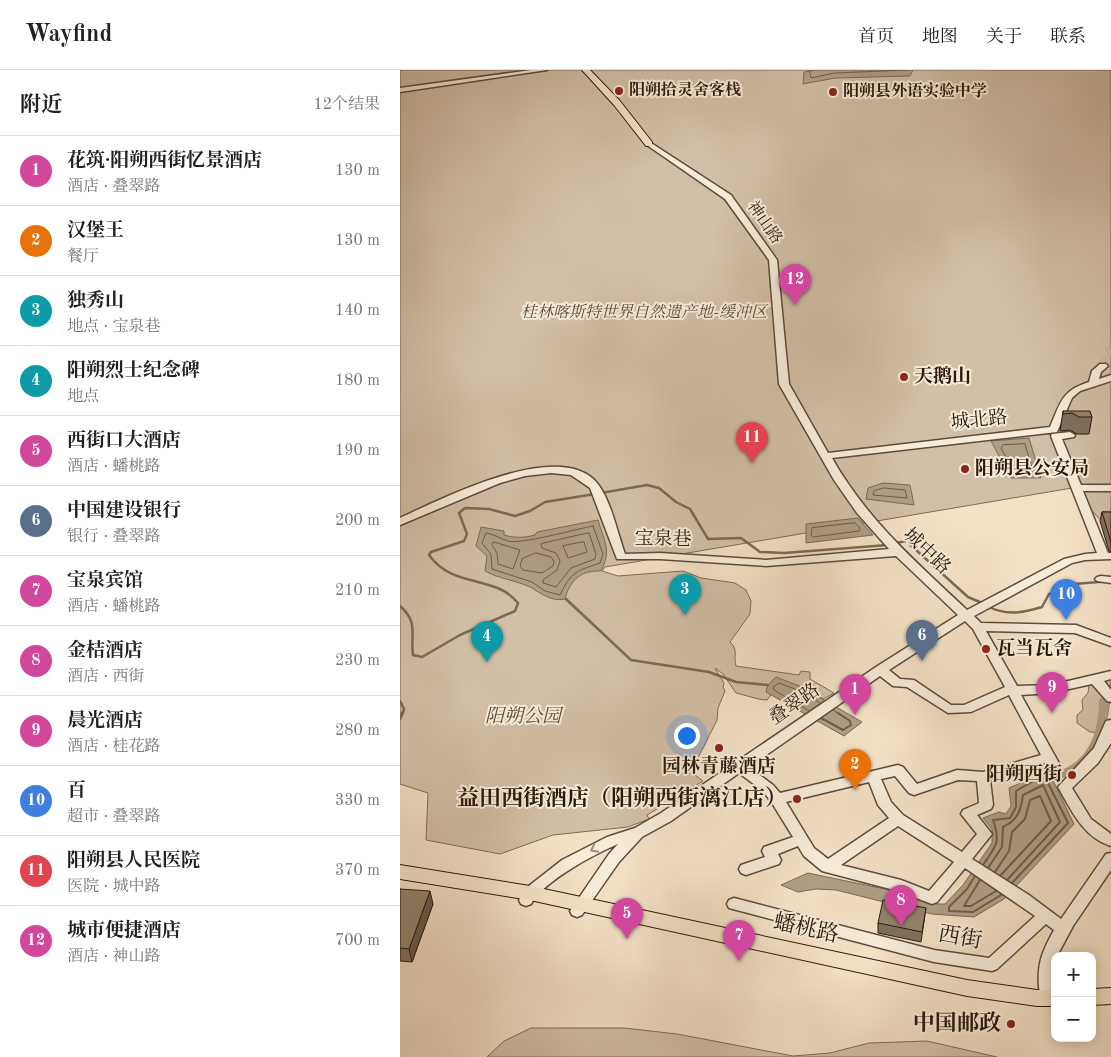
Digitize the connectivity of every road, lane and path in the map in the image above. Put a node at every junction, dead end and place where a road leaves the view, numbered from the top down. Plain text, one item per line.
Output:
1 (544, 70) edge
2 (586, 70) edge
3 (400, 90) edge
4 (649, 144) joint
5 (782, 362) joint
6 (1103, 366) tunnel mouth
7 (1111, 378) edge
8 (1093, 383) junction
9 (1055, 433) junction
10 (1070, 435) dead end
11 (825, 456) junction
12 (1077, 488) junction
13 (1111, 488) edge
14 (400, 522) edge
15 (896, 550) junction
16 (1107, 554) edge
17 (967, 615) junction
18 (978, 627) junction
19 (1111, 642) edge
20 (880, 670) junction
21 (1111, 675) edge
22 (1096, 680) junction
23 (1014, 692) junction
24 (1111, 698) edge
25 (1111, 724) edge
26 (740, 767) junction
27 (873, 776) junction
28 (984, 777) junction
29 (777, 799) junction
30 (898, 819) junction
31 (640, 832) junction
32 (800, 840) junction
33 (1111, 841) edge
34 (1111, 858) edge
35 (967, 862) junction
36 (827, 867) junction
37 (746, 869) dead end
38 (400, 872) edge
39 (400, 881) edge
40 (528, 896) junction
41 (734, 904) dead end
42 (579, 908) junction
43 (1046, 916) junction
44 (1063, 928) junction
45 (1111, 996) edge
46 (1052, 997) edge
47 (1096, 997) edge
48 (1051, 1000) edge
49 (1096, 1005) edge
50 (1111, 1005) edge

1 - 3 street
2 - 4 main road
4 - 5 street, 神山路
5 - 11 street, 城中路
6 - 8 street
7 - 8 street
8 - 9 street
9 - 10 street, 城北路
9 - 11 street, 城北路
9 - 12 street
9 - 16 street
11 - 15 street, 城中路
12 - 13 street
12 - 16 street
14 - 15 street, 宝泉巷
15 - 17 street, 城中路
16 - 17 street, 叠翠路
17 - 18 street, 城中路
17 - 20 street, 叠翠路
18 - 19 street
18 - 23 street, 城中路
20 - 23 street
20 - 26 street, 叠翠路
21 - 22 street
22 - 23 street
22 - 24 street
23 - 28 street, 城中路
25 - 33 street
26 - 29 street
26 - 31 street, 叠翠路
27 - 28 street
27 - 29 street
27 - 30 street
28 - 35 street
29 - 32 street
30 - 35 street
30 - 36 street
31 -> 40 street
31 - 42 street
32 - 36 street
32 - 37 street
34 - 44 street
35 - 36 street
35 - 43 street
38 - 40 main road, 蟠桃路
39 - 40 main road, 蟠桃路
40 - 42 main road, 蟠桃路
41 - 43 street, 西街
42 - 48 main road, 蟠桃路
43 - 44 street
44 - 46 street
45 - 47 main road
49 - 50 main road

